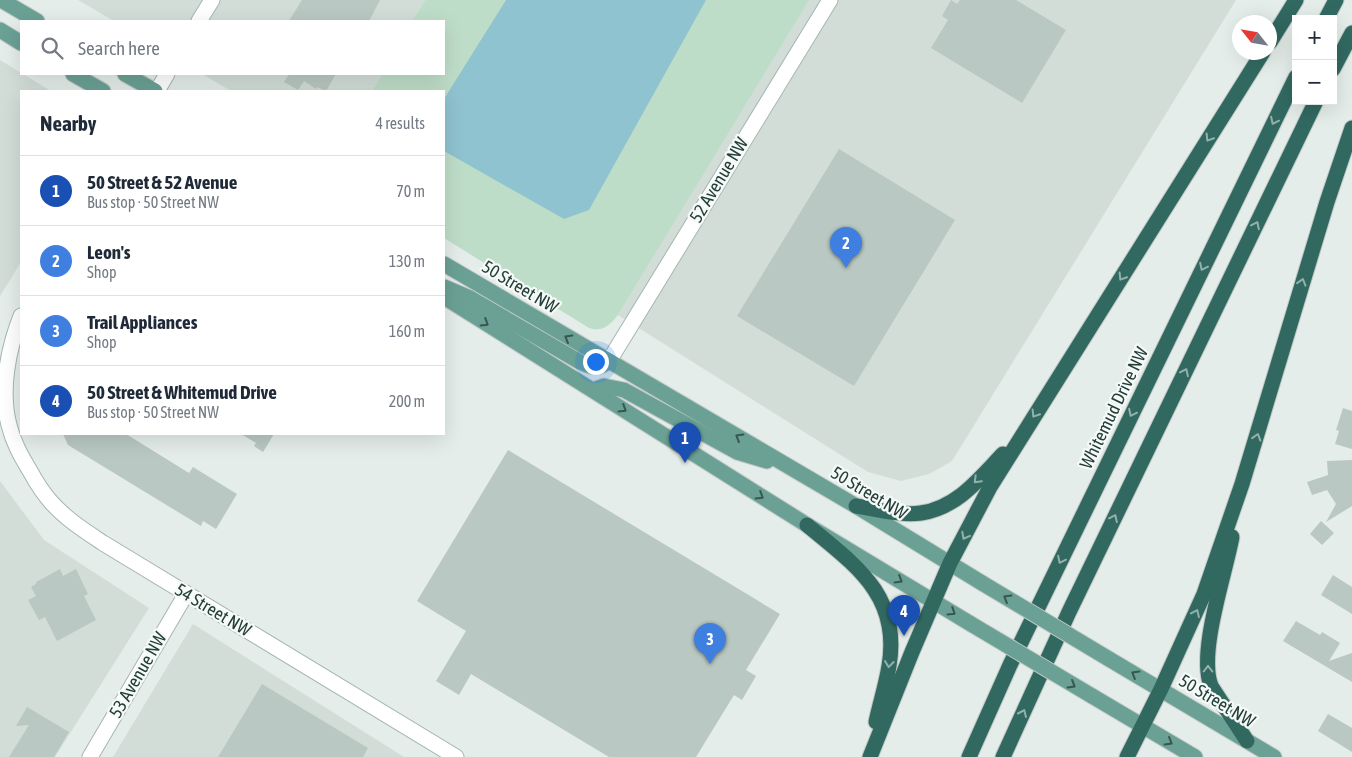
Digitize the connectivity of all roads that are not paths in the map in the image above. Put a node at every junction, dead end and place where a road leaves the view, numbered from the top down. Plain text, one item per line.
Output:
1 (1, 0) edge
2 (212, 0) edge
3 (830, 0) edge
4 (1296, 0) edge
5 (1336, 0) edge
6 (1328, 15) edge
7 (35, 20) edge
8 (200, 20) edge
9 (0, 30) edge
10 (1277, 31) edge
11 (1352, 33) edge
12 (20, 42) edge
13 (1258, 60) edge
14 (1337, 61) edge
15 (75, 75) edge
16 (127, 75) edge
17 (166, 75) edge
18 (1292, 85) edge
19 (101, 90) edge
20 (154, 90) edge
21 (157, 90) edge
22 (1314, 105) edge
23 (1352, 128) edge
24 (445, 265) edge
25 (445, 287) edge
26 (445, 298) edge
27 (20, 319) edge
28 (609, 361) junction
29 (593, 390) junction
30 (1023, 433) junction
31 (792, 469) junction
32 (1242, 484) junction
33 (856, 506) junction
34 (807, 525) junction
35 (950, 564) junction
36 (186, 594) junction
37 (934, 600) junction
38 (1161, 689) junction
39 (1142, 727) junction
40 (1248, 741) junction
41 (90, 757) edge
42 (456, 757) edge
43 (869, 757) edge
44 (970, 757) edge
45 (1003, 757) edge
46 (1127, 757) edge
47 (1195, 757) edge
48 (1274, 757) edge

1 - 7 main road
2 - 8 street
3 - 28 street, 52 Avenue NW
4 - 10 highway
5 - 6 highway
9 - 12 main road
11 - 14 highway
13 -> 30 highway
15 - 19 main road
16 - 20 main road
17 - 21 street
18 -> 44 highway, Whitemud Drive NW
45 -> 22 highway
32 -> 23 highway
28 -> 24 main road, 50 Street NW
25 - 28 main road
26 -> 29 main road
27 - 36 street, 54 Street NW
31 -> 28 main road, 50 Street NW
29 - 31 main road
29 -> 34 main road
30 -> 33 highway
30 -> 35 highway
31 - 33 main road, 50 Street NW
38 -> 32 highway
40 -> 32 highway
33 - 35 main road, 50 Street NW
34 -> 37 main road
34 -> 43 highway
35 - 37 highway
38 -> 35 main road, 50 Street NW, bridge
36 - 41 street, 53 Avenue NW
36 - 42 street, 54 Street NW
37 -> 39 main road, bridge
37 - 43 highway
38 - 39 highway
38 - 40 main road, 50 Street NW
39 - 46 highway
39 -> 47 main road
40 - 48 main road, 50 Street NW

